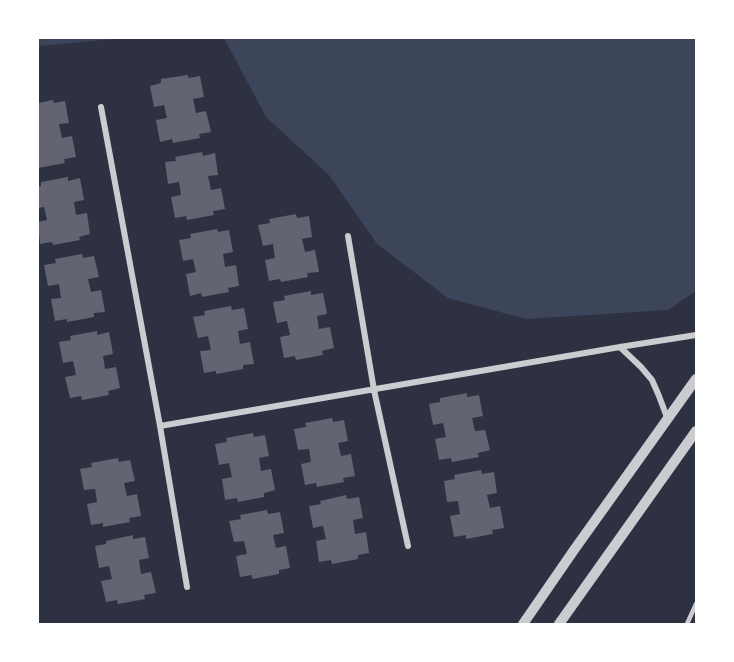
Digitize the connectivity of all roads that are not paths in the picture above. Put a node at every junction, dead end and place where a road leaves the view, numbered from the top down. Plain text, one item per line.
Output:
1 (101, 107) dead end
2 (348, 236) dead end
3 (696, 335) edge
4 (620, 347) junction
5 (695, 383) edge
6 (375, 390) junction
7 (668, 420) junction
8 (160, 426) junction
9 (696, 431) edge
10 (408, 546) dead end
11 (187, 587) dead end
12 (696, 604) edge
13 (523, 624) edge
14 (560, 624) edge
15 (687, 624) edge

1 - 8 street
2 - 6 street
3 - 4 street
4 - 6 street
4 - 7 street
5 - 7 street
6 - 8 street
6 - 10 street
7 - 13 street
8 - 11 street
9 - 14 street
12 - 15 lane

